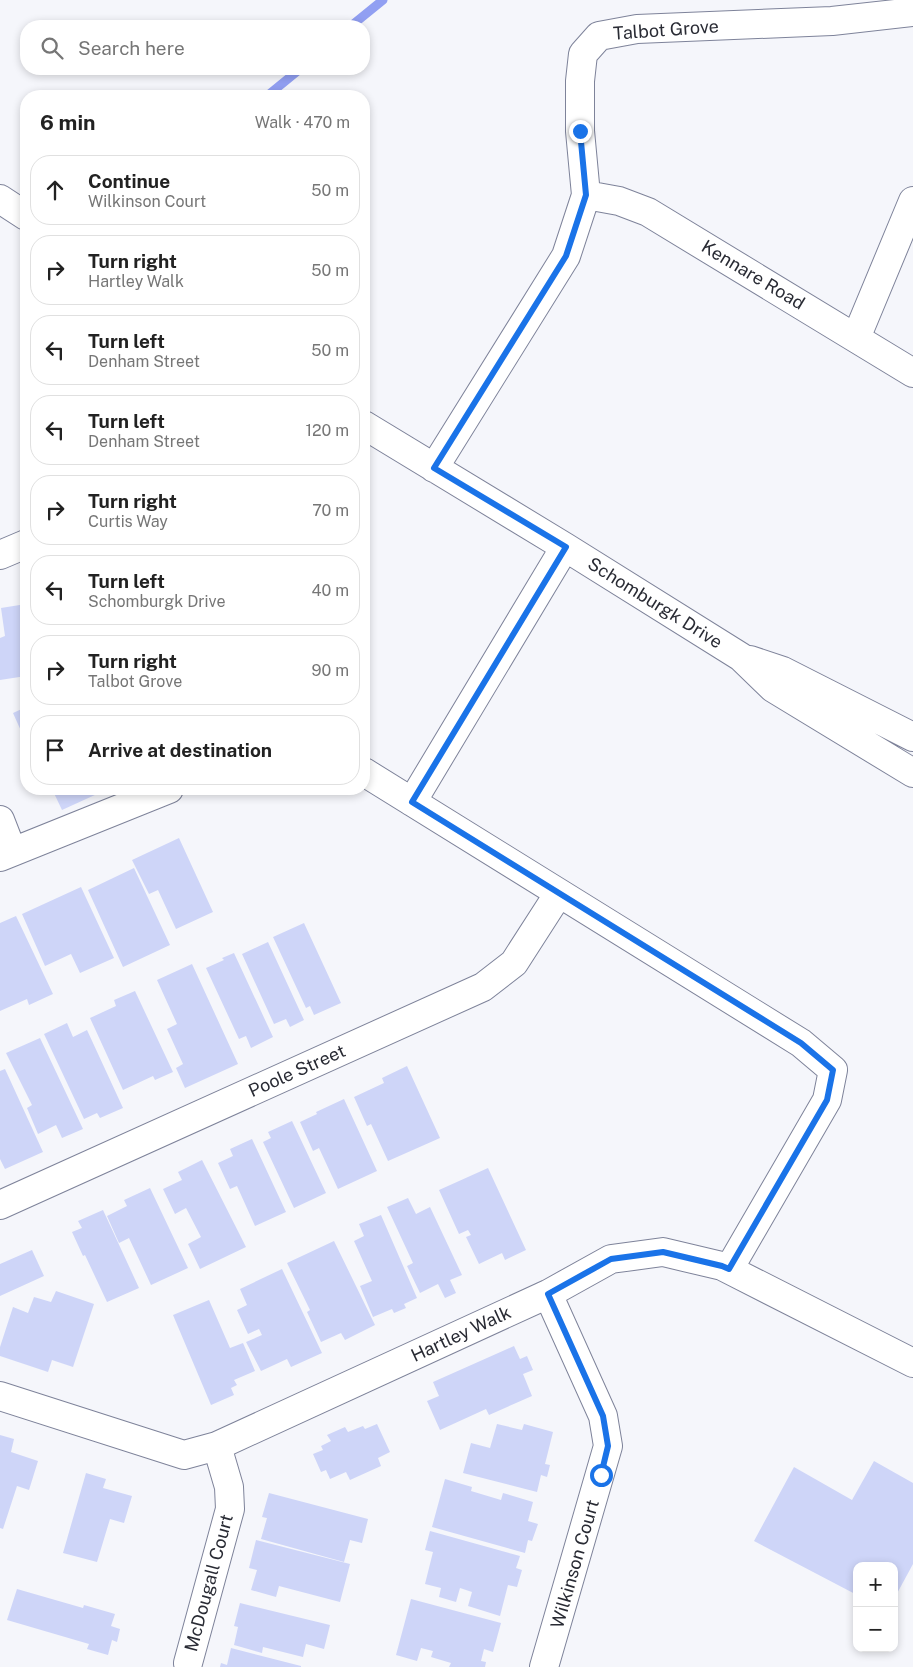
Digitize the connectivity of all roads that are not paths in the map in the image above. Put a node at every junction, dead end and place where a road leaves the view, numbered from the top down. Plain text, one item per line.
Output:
1 (912, 16) edge
2 (586, 195) junction
3 (0, 199) edge
4 (913, 201) edge
5 (20, 212) edge
6 (856, 338) junction
7 (913, 373) edge
8 (370, 429) edge
9 (434, 468) junction
10 (20, 547) edge
11 (566, 547) junction
12 (0, 555) edge
13 (741, 657) junction
14 (913, 737) edge
15 (913, 773) edge
16 (370, 776) edge
17 (154, 795) edge
18 (412, 802) junction
19 (0, 820) edge
20 (6, 854) edge
21 (560, 894) junction
22 (0, 1205) edge
23 (729, 1269) junction
24 (548, 1294) junction
25 (913, 1363) edge
26 (0, 1396) edge
27 (217, 1446) junction
28 (188, 1663) dead end
29 (544, 1667) edge

1 - 2 street, Talbot Grove
2 - 6 street, Kennare Road
2 - 9 street, Talbot Grove
3 - 5 street
4 - 6 street
6 - 7 street, Kennare Road
8 - 9 street, Schomburgk Drive
9 - 11 street, Schomburgk Drive
10 - 12 street
11 - 13 street, Schomburgk Drive
11 - 18 street
13 - 14 street, Schomburgk Drive
13 - 15 street, Schomburgk Drive
16 - 18 street
17 - 20 street
18 - 21 street
19 - 20 street
21 - 22 street, Poole Street
21 - 23 street
23 - 24 street, Hartley Walk
23 - 25 street, Hartley Walk
24 - 27 street, Hartley Walk
24 - 29 street, Wilkinson Court
26 - 27 street, Hartley Walk
27 - 28 street, McDougall Court

